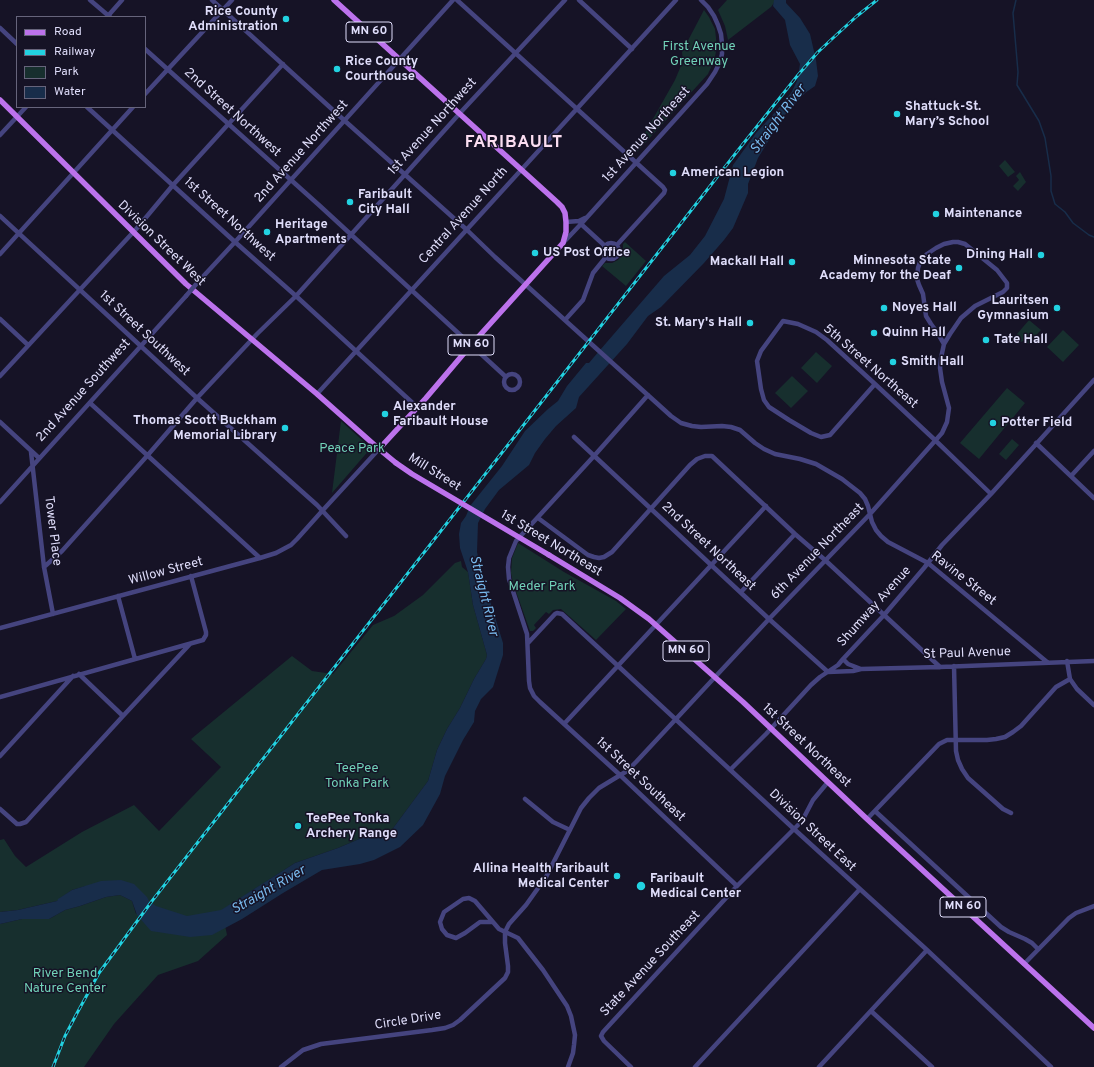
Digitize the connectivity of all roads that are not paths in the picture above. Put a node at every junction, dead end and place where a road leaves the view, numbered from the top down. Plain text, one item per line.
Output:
1 (90, 0) edge
2 (122, 0) edge
3 (212, 0) edge
4 (232, 0) edge
5 (453, 0) edge
6 (457, 0) edge
7 (565, 0) edge
8 (578, 0) edge
9 (676, 0) edge
10 (701, 0) edge
11 (338, 1) edge
12 (223, 10) junction
13 (107, 16) edge
14 (109, 16) edge
15 (0, 28) edge
16 (16, 43) edge
17 (632, 49) junction
18 (146, 50) edge
19 (516, 54) junction
20 (400, 60) junction
21 (283, 64) junction
22 (167, 70) junction
23 (146, 93) edge
24 (0, 100) edge
25 (25, 108) edge
26 (87, 108) edge
27 (132, 108) edge
28 (576, 109) junction
29 (460, 113) junction
30 (16, 117) junction
31 (345, 121) junction
32 (229, 124) junction
33 (112, 130) junction
34 (0, 135) edge
35 (636, 163) junction
36 (522, 169) junction
37 (73, 173) junction
38 (406, 174) junction
39 (291, 180) junction
40 (173, 185) junction
41 (0, 216) edge
42 (588, 216) junction
43 (566, 222) junction
44 (581, 224) junction
45 (467, 230) junction
46 (132, 232) junction
47 (18, 233) junction
48 (351, 235) junction
49 (235, 242) junction
50 (563, 243) junction
51 (605, 246) junction
52 (616, 246) junction
53 (0, 254) edge
54 (606, 257) junction
55 (198, 282) joint
56 (526, 284) junction
57 (80, 290) junction
58 (411, 290) junction
59 (296, 296) junction
60 (0, 319) edge
61 (565, 320) junction
62 (938, 332) junction
63 (950, 334) junction
64 (252, 340) junction
65 (944, 344) junction
66 (28, 345) junction
67 (140, 345) junction
68 (471, 345) junction
69 (356, 351) junction
70 (0, 376) edge
71 (506, 377) dead end
72 (1094, 380) edge
73 (875, 384) junction
74 (317, 394) junction
75 (648, 395) junction
76 (197, 398) junction
77 (90, 403) junction
78 (417, 407) junction
79 (0, 422) edge
80 (574, 437) dead end
81 (936, 441) junction
82 (1036, 443) junction
83 (379, 450) junction
84 (1094, 451) edge
85 (31, 452) junction
86 (148, 456) junction
87 (594, 456) junction
88 (39, 458) junction
89 (33, 465) junction
90 (1071, 476) junction
91 (990, 494) junction
92 (1094, 498) edge
93 (0, 502) edge
94 (766, 506) junction
95 (650, 508) junction
96 (323, 510) junction
97 (478, 513) joint
98 (870, 514) junction
99 (538, 518) junction
100 (795, 534) junction
101 (346, 536) dead end
102 (260, 558) junction
103 (825, 560) junction
104 (928, 563) junction
105 (712, 566) junction
106 (44, 567) junction
107 (191, 576) junction
108 (741, 592) junction
109 (118, 596) junction
110 (53, 614) junction
111 (884, 615) junction
112 (769, 619) junction
113 (656, 625) junction
114 (0, 628) edge
115 (528, 643) junction
116 (190, 644) junction
117 (135, 659) junction
118 (843, 659) junction
119 (1094, 660) edge
120 (1067, 661) junction
121 (1047, 662) junction
122 (618, 665) junction
123 (954, 666) junction
124 (940, 667) junction
125 (861, 669) junction
126 (828, 672) junction
127 (79, 674) junction
128 (73, 676) junction
129 (715, 677) junction
130 (1070, 678) junction
131 (0, 697) edge
132 (1094, 705) edge
133 (123, 716) junction
134 (676, 719) junction
135 (564, 724) junction
136 (771, 729) junction
137 (956, 740) junction
138 (0, 756) edge
139 (730, 770) junction
140 (620, 775) junction
141 (828, 782) junction
142 (525, 799) dead end
143 (0, 809) edge
144 (875, 811) junction
145 (1011, 813) dead end
146 (867, 819) junction
147 (794, 829) junction
148 (570, 830) junction
149 (737, 886) junction
150 (860, 889) junction
151 (1094, 906) edge
152 (492, 922) junction
153 (505, 932) junction
154 (1038, 949) junction
155 (927, 950) junction
156 (1024, 964) junction
157 (871, 1011) junction
158 (1094, 1028) edge
159 (822, 1066) edge
160 (282, 1067) edge
161 (568, 1067) edge
162 (631, 1067) edge
163 (695, 1067) edge
164 (932, 1067) edge
165 (1051, 1067) edge

1 - 13 street
2 - 14 street
3 - 12 street, Ravine Street
4 - 12 street
5 - 20 street, 2nd Avenue Northwest
6 - 19 street
7 - 19 street, 1st Avenue Northwest
8 - 17 street
9 - 17 street, Central Avenue North
10 - 35 street, 1st Avenue Northeast
11 - 20 main road, MN 60
12 - 21 street, Ravine Street
12 - 22 street
15 - 16 street
17 - 28 street, Central Avenue North
18 - 22 street, 2nd Street Northwest
19 - 28 street
19 - 29 street, 1st Avenue Northwest
20 - 29 main road, MN 60
20 - 31 street, 2nd Avenue Northwest
21 - 31 street, Ravine Street
21 - 32 street
22 - 23 street
22 - 32 street, 2nd Street Northwest
24 - 30 main road, Division Street West
25 - 30 street
26 - 33 street, 1st Street Northwest
27 - 33 street
28 - 35 street
28 - 36 street, Central Avenue North
29 - 36 main road, MN 60
29 - 38 street, 1st Avenue Northwest
30 - 34 street
30 - 37 main road, Division Street West
31 - 38 street, Ravine Street
31 - 39 street, 2nd Avenue Northwest
32 - 39 street, 2nd Street Northwest
32 - 40 street
33 - 37 street
33 - 40 street, 1st Street Northwest
35 - 42 street, 1st Avenue Northeast
35 - 52 street
36 - 43 main road, MN 60
36 - 45 street, Central Avenue North
37 - 46 main road, Division Street West
37 - 47 street
38 - 45 street, Ravine Street
38 - 48 street, 1st Avenue Northwest
39 - 48 street, 2nd Street Northwest
39 - 49 street, 2nd Avenue Northwest
40 - 46 street
40 - 49 street, 1st Street Northwest
41 - 47 street, 1st Street Southwest
42 - 43 street
42 - 44 street, 1st Avenue Northeast
43 - 50 main road, MN 60
44 - 50 street, 1st Avenue Northeast
44 - 51 street
45 - 56 street, Ravine Street
45 - 58 street, Central Avenue North
46 - 57 street
46 - 64 main road, Division Street West
47 - 53 street
47 - 57 street, 1st Street Southwest
48 - 58 street, 2nd Street Northwest
48 - 59 street, 1st Avenue Northwest
49 - 55 street, 2nd Avenue Northwest
49 - 59 street, 1st Street Northwest
50 - 56 main road, 1st Avenue Northeast / MN 60
51 - 52 street
51 - 54 street
52 - 54 street
54 - 61 street
55 - 67 street, 2nd Avenue Southwest, bridge
56 - 61 street, Ravine Street
56 - 68 main road, 1st Avenue Northeast / MN 60
57 - 66 street
57 - 67 street, 1st Street Southwest
58 - 68 street
58 - 69 street, Central Avenue North
59 - 64 street, 1st Avenue Northwest
59 - 69 street, 1st Street Northwest
60 - 66 street
61 - 75 street, Ravine Street
62 - 63 street
62 - 63 street
62 - 65 street
63 - 65 street
64 - 74 main road, Division Street West
64 - 76 street, 1st Avenue Northwest
65 - 81 street, 6th Avenue Northeast
66 - 70 street
67 - 76 street, 1st Street Southwest
67 - 77 street, 2nd Avenue Southwest
68 - 71 street
68 - 78 main road, 1st Avenue Northeast / MN 60
69 - 74 street, Central Avenue North
69 - 78 street
72 - 82 street, Shumway Avenue
73 - 73 street, 5th Street Northeast
73 - 81 street, 5th Street Northeast
74 - 83 main road
75 - 87 street
75 - 98 street, Ravine Street
76 - 86 street, 1st Avenue Northwest
76 - 96 street, 1st Street Southwest
77 - 86 street
77 - 88 street, 2nd Avenue Southwest
78 - 83 main road, 1st Avenue Northeast / MN 60
79 - 85 street
80 - 87 street, 2nd Street Northeast
81 - 91 street, 5th Street Northeast
81 - 98 street, 6th Avenue Northeast
82 - 90 street
82 - 91 street, Shumway Avenue
83 - 96 street, 1st Avenue Northeast
83 - 97 main road, Mill Street / MN 60, bridge
84 - 90 street
85 - 88 street
85 - 89 street, Tower Place
86 - 102 street
86 - 106 street, 1st Avenue Northwest
87 - 95 street, 2nd Street Northeast
87 - 99 street
88 - 89 street, 2nd Avenue Southwest
89 - 93 street, 2nd Avenue Southwest
89 - 106 street, Tower Place
90 - 92 street
91 - 104 street, Shumway Avenue
94 - 95 street
94 - 100 street
94 - 105 street
95 - 99 street
95 - 105 street, 2nd Street Northeast
96 - 101 street
96 - 102 street, Willow Street
97 - 113 main road, 1st Street Northeast / MN 60, bridge
98 - 103 street, 6th Avenue Northeast
98 - 104 street, Ravine Street
99 - 115 street
100 - 103 street
100 - 108 street
102 - 107 street, Willow Street
103 - 111 street
103 - 112 street, 6th Avenue Northeast
104 - 111 street, Shumway Avenue
104 - 121 street, Ravine Street
105 - 108 street, 2nd Street Northeast
105 - 113 street
106 - 110 street, Tower Place
107 - 109 street, Willow Street
107 - 116 street
108 - 112 street, 2nd Street Northeast
109 - 110 street, Willow Street
109 - 117 street
110 - 114 street, Willow Street
111 - 118 street, Shumway Avenue
111 - 124 street
112 - 126 street, 2nd Street Northeast
112 - 129 street, 6th Avenue Northeast
113 - 122 street
113 - 129 main road, 1st Street Northeast / MN 60
115 - 122 street, Division Street East
115 - 135 street, 1st Street Southeast
116 - 117 street
116 - 133 street
117 - 127 street
118 - 125 street, St Paul Avenue
118 - 126 street, Shumway Avenue
119 - 120 street, St Paul Avenue
120 - 121 street, St Paul Avenue
120 - 130 street
121 - 123 street, St Paul Avenue
122 - 134 street, Division Street East
122 - 135 street
123 - 124 street, St Paul Avenue
123 - 137 street
124 - 125 street, St Paul Avenue
125 - 126 street
126 - 136 street, Shumway Avenue
127 - 128 street
127 - 133 street
128 - 131 street
128 - 138 street
129 - 134 street, 6th Avenue Northeast
129 - 136 main road, 1st Street Northeast / MN 60
130 - 132 street
130 - 137 street
133 - 143 street
134 - 139 street, Division Street East
134 - 140 street, 6th Avenue Northeast
135 - 140 street, 1st Street Southeast
136 - 139 street, Shumway Avenue
136 - 141 main road, 1st Street Northeast / MN 60
137 - 144 street
137 - 145 street
139 - 147 street, Division Street East
140 - 148 street, 6th Avenue Northeast
140 - 149 street, 1st Street Southeast
141 - 146 main road, 1st Street Northeast / MN 60
141 - 147 street, State Avenue Southeast
142 - 148 street
144 - 146 street
144 - 154 street
146 - 156 main road, 1st Street Northeast / MN 60
147 - 149 street, State Avenue Southeast
147 - 150 street, Division Street East
148 - 153 street, 6th Avenue Northeast
149 - 162 street, State Avenue Southeast
150 - 155 street, Division Street East
150 - 163 street
151 - 154 street
152 - 152 street
152 - 153 street
153 - 160 street, Circle Drive
153 - 161 street
154 - 156 street
155 - 157 street
155 - 165 street, Division Street East
156 - 158 main road, 1st Street Northeast / MN 60
157 - 159 street
157 - 164 street

